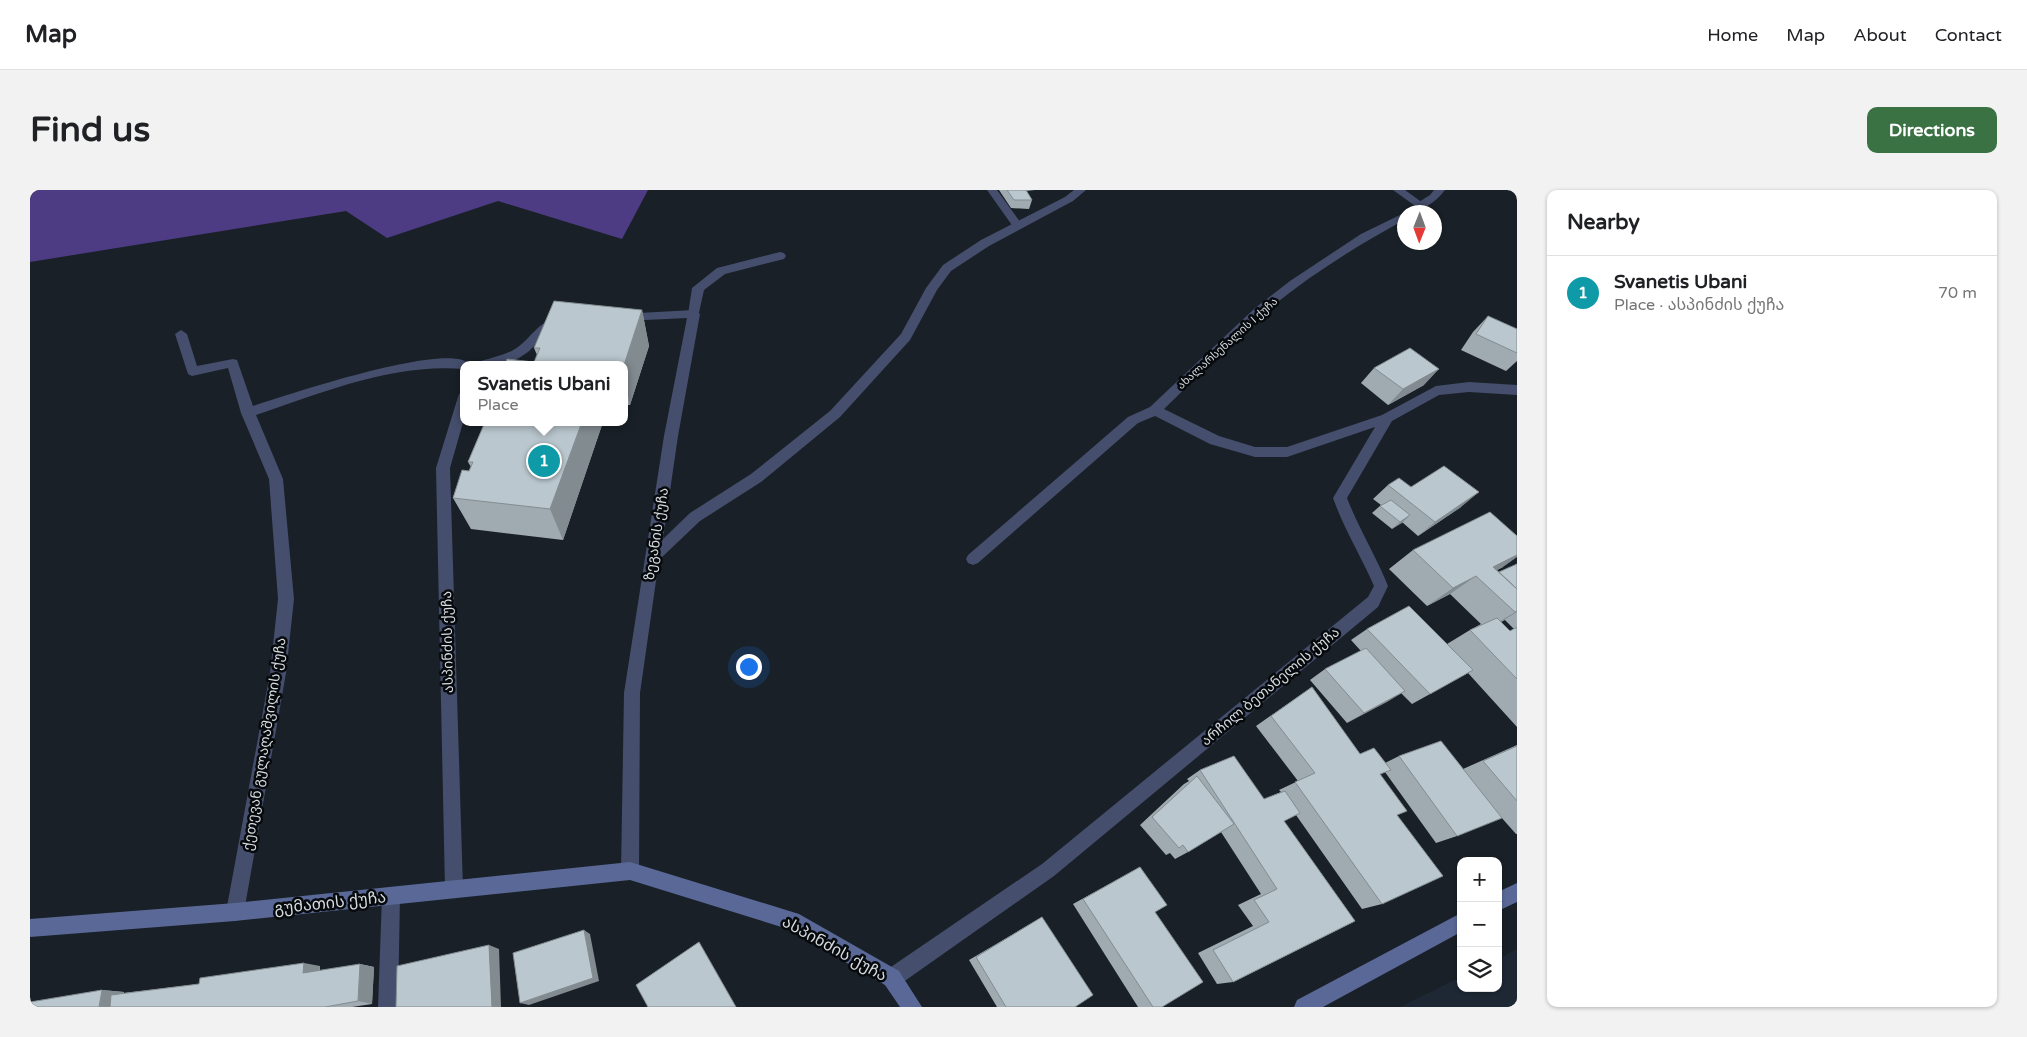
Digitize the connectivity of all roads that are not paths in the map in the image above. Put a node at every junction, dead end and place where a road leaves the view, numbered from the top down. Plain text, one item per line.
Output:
1 (992, 190) edge
2 (1081, 190) edge
3 (1398, 190) edge
4 (1440, 190) edge
5 (1420, 205) edge
6 (1424, 205) edge
7 (1397, 220) edge
8 (1018, 226) junction
9 (780, 256) dead end
10 (694, 314) junction
11 (614, 318) edge
12 (575, 320) edge
13 (182, 334) dead end
14 (499, 361) edge
15 (460, 364) edge
16 (1517, 390) edge
17 (1155, 410) junction
18 (460, 411) edge
19 (248, 413) junction
20 (1388, 418) junction
21 (652, 558) junction
22 (973, 559) dead end
23 (630, 871) junction
24 (454, 889) junction
25 (1517, 892) edge
26 (391, 896) junction
27 (1502, 900) edge
28 (235, 912) junction
29 (1457, 924) edge
30 (30, 928) edge
31 (892, 978) junction
32 (388, 1007) edge
33 (912, 1007) edge
34 (1304, 1007) edge

1 - 8 street
2 - 8 street
3 - 5 street
4 - 6 street
7 - 17 street, ახალარსენალის I ქუჩა
8 - 21 street
9 - 10 street, ზეგანის ქუჩა
10 - 11 street
10 - 21 street, ზეგანის ქუჩა
12 - 14 street
13 - 19 street, ქეთევან გულაღაშვილის ქუჩა
15 - 19 street
16 - 20 street, არჩილ ბეთანელის ქუჩა
17 - 20 street
17 - 22 street, ახალარსენალის I ქუჩა
18 - 24 street, ასპინძის ქუჩა
19 - 28 street, ქეთევან გულაღაშვილის ქუჩა
20 - 31 street, არჩილ ბეთანელის ქუჩა
21 - 23 street, ზეგანის ქუჩა
23 - 24 street, გუმათის ქუჩა
23 - 31 street, ასპინძის ქუჩა
24 - 26 street, გუმათის ქუჩა
25 - 27 street
26 - 28 street, გუმათის ქუჩა
26 - 32 street
28 - 30 street, გუმათის ქუჩა
29 - 34 street
31 - 33 street, ასპინძის ქუჩა

